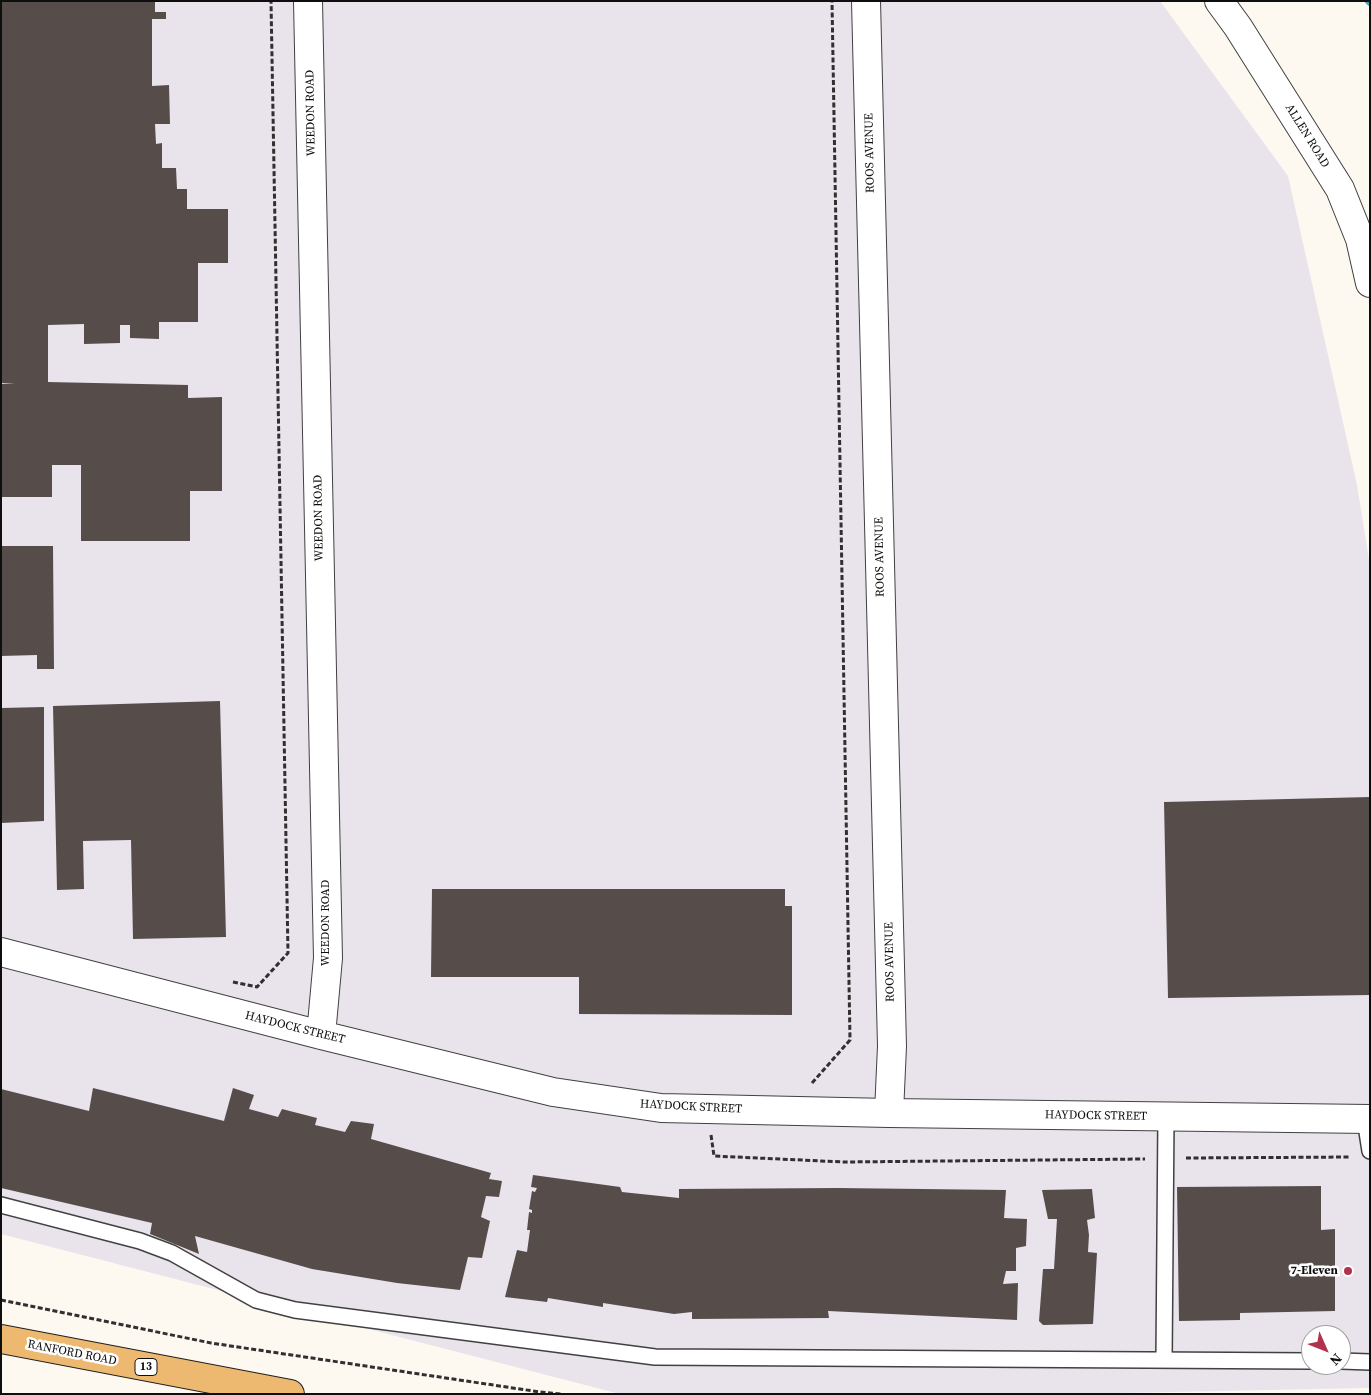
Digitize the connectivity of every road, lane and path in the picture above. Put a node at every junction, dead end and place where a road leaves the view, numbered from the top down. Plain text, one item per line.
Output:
1 (271, 1) edge
2 (308, 1) edge
3 (832, 1) edge
4 (866, 1) edge
5 (1218, 1) edge
6 (1370, 283) edge
7 (1, 952) edge
8 (231, 981) dead end
9 (321, 1035) junction
10 (811, 1084) dead end
11 (708, 1110) junction
12 (889, 1114) junction
13 (1166, 1116) junction
14 (1368, 1119) edge
15 (1370, 1151) edge
16 (1350, 1157) dead end
17 (1165, 1158) junction
18 (1, 1205) edge
19 (1, 1300) edge
20 (1, 1338) edge
21 (1164, 1360) junction
22 (1301, 1361) edge
23 (1351, 1361) edge
24 (1370, 1362) edge
25 (290, 1394) edge
26 (560, 1394) edge

1 - 8 path
2 - 9 street, WEEDON ROAD
3 - 10 path
4 - 12 street, ROOS AVENUE
5 - 6 street, ALLEN ROAD
7 - 9 street, HAYDOCK STREET
9 - 11 street, HAYDOCK STREET
11 - 12 street, HAYDOCK STREET
11 - 17 path
12 - 13 street, HAYDOCK STREET
13 - 14 street, HAYDOCK STREET
13 - 17 lane
14 - 15 lane
16 - 17 path
17 - 21 lane
18 - 21 lane
19 - 26 path
20 - 25 main road, RANFORD ROAD / 13
21 - 22 lane
23 - 24 lane

